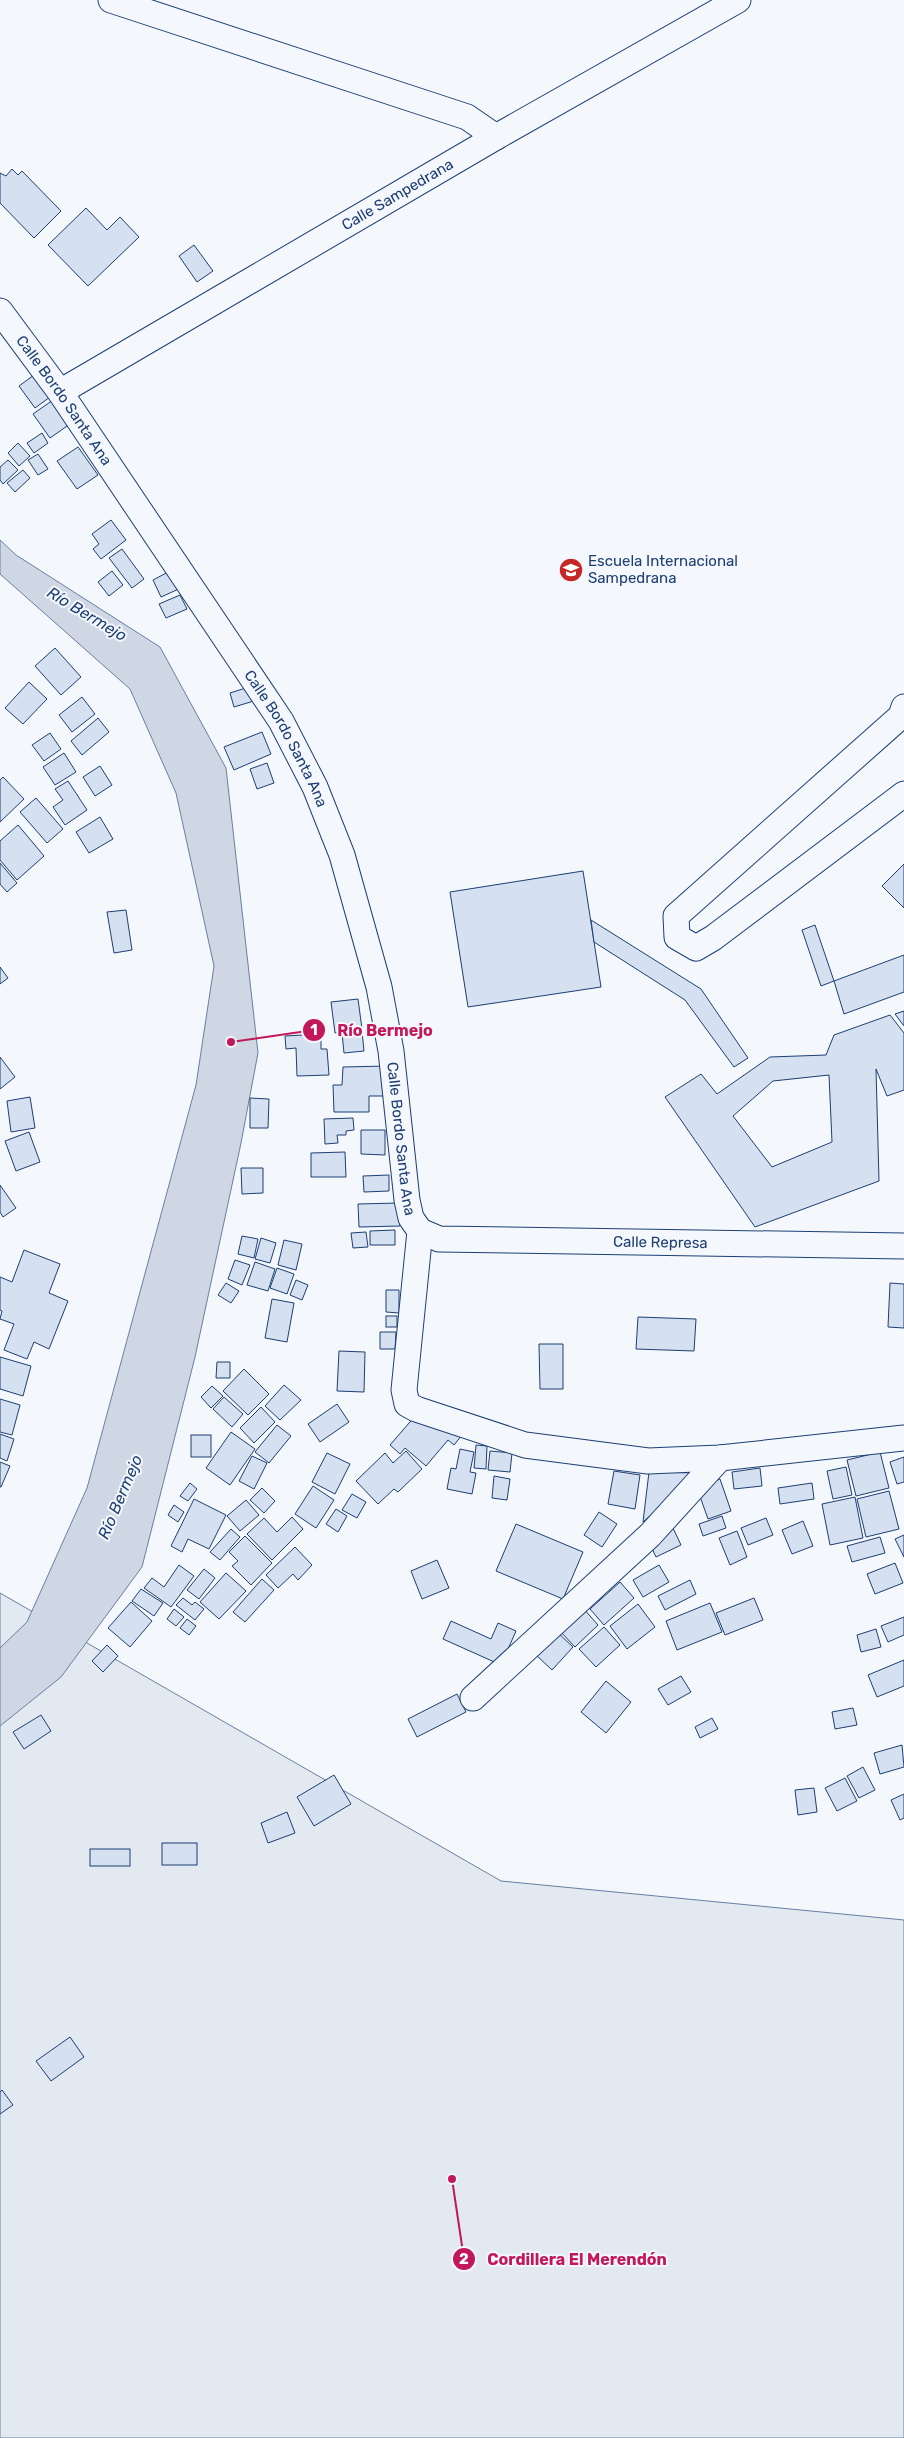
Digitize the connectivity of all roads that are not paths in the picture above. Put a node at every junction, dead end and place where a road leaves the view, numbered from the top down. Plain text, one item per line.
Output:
1 (111, 0) edge
2 (738, 0) edge
3 (496, 137) junction
4 (0, 311) edge
5 (0, 340) edge
6 (30, 350) junction
7 (60, 392) junction
8 (904, 707) edge
9 (904, 794) edge
10 (420, 1231) junction
11 (904, 1246) edge
12 (904, 1438) edge
13 (720, 1458) junction
14 (472, 1698) dead end

1 - 3 street
2 - 3 street, Calle Sampedrana
3 - 7 street, Calle Sampedrana
4 - 6 street, Calle Bordo Santa Ana
5 - 6 street
6 - 7 street, Calle Bordo Santa Ana
7 - 10 street, Calle Bordo Santa Ana
8 - 9 street
10 - 11 street, Calle Represa
10 - 13 street
12 - 13 street
13 - 14 street

